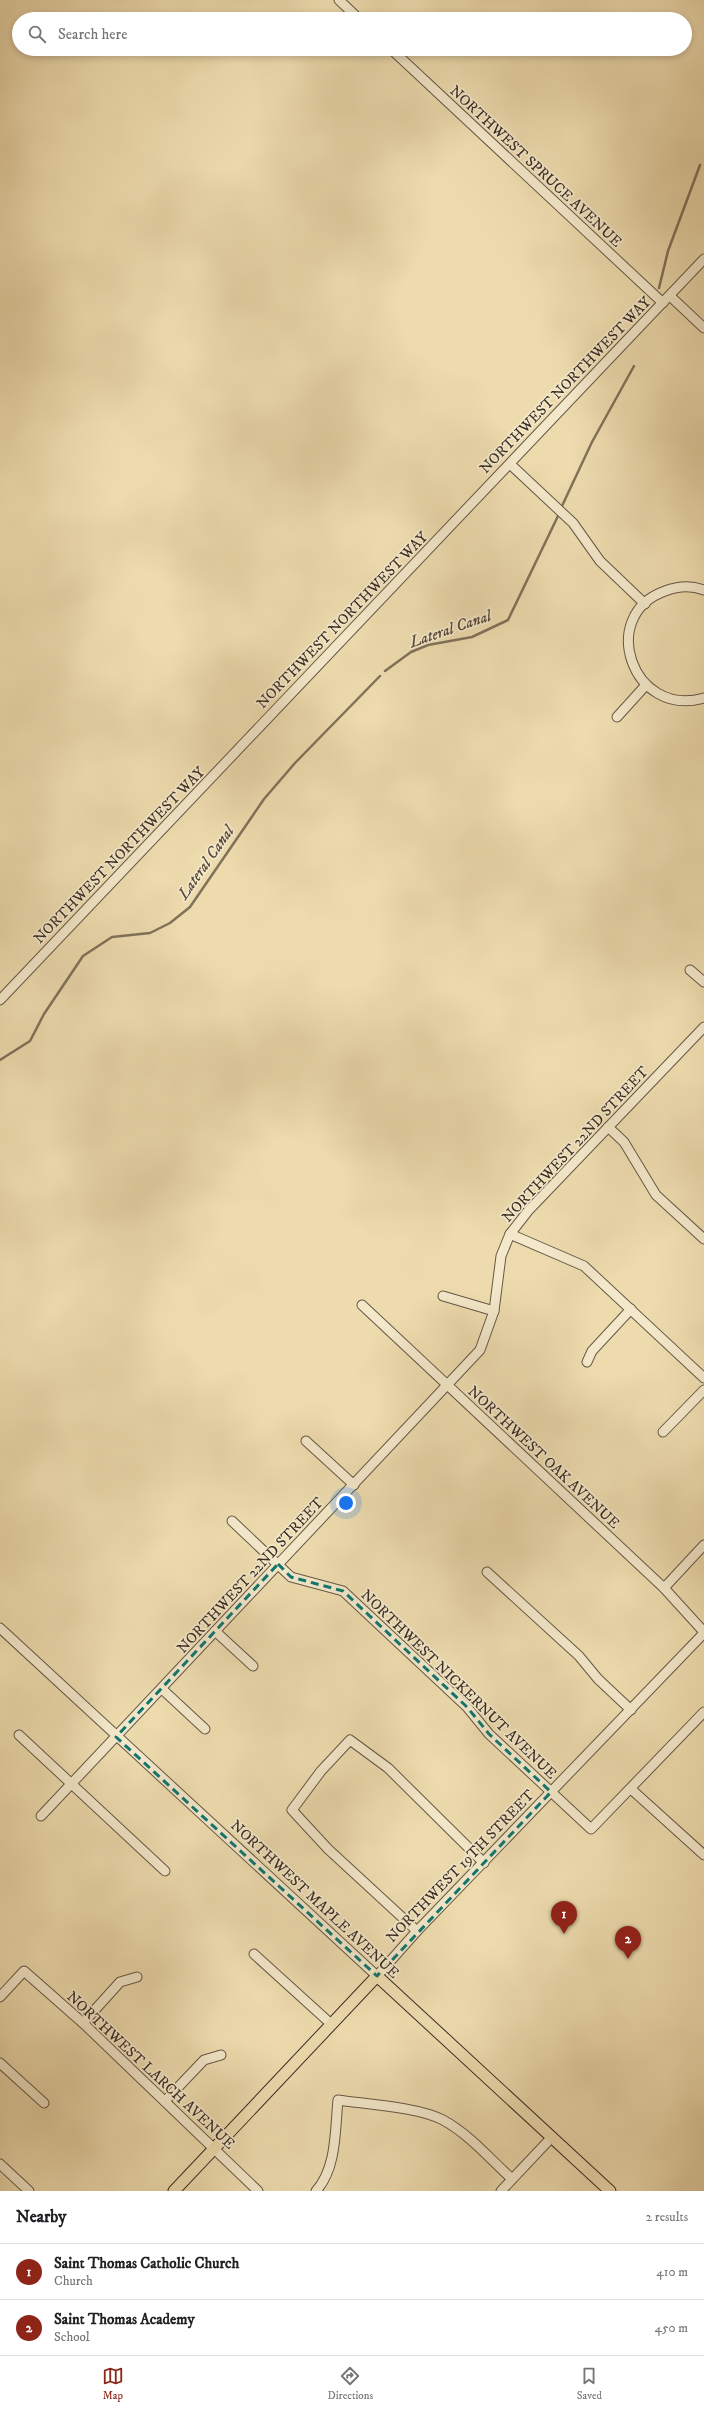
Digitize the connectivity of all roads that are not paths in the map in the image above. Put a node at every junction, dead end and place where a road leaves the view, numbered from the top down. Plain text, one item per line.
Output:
1 (339, 0) edge
2 (352, 12) edge
3 (398, 56) edge
4 (704, 259) edge
5 (670, 296) junction
6 (663, 303) junction
7 (704, 328) edge
8 (510, 464) junction
9 (704, 590) edge
10 (645, 604) junction
11 (646, 685) junction
12 (704, 698) edge
13 (617, 717) dead end
14 (690, 970) dead end
15 (704, 982) edge
16 (0, 1000) edge
17 (704, 1027) edge
18 (608, 1127) junction
19 (510, 1234) junction
20 (704, 1240) edge
21 (443, 1296) dead end
22 (362, 1305) dead end
23 (630, 1309) junction
24 (494, 1311) junction
25 (587, 1362) dead end
26 (704, 1378) edge
27 (448, 1386) junction
28 (704, 1390) edge
29 (663, 1432) dead end
30 (306, 1441) dead end
31 (354, 1485) junction
32 (232, 1521) dead end
33 (704, 1545) edge
34 (278, 1564) junction
35 (487, 1572) dead end
36 (664, 1588) junction
37 (0, 1628) edge
38 (215, 1631) junction
39 (704, 1632) edge
40 (253, 1666) dead end
41 (162, 1689) junction
42 (631, 1710) junction
43 (704, 1712) edge
44 (205, 1729) dead end
45 (19, 1735) dead end
46 (116, 1737) junction
47 (71, 1783) junction
48 (631, 1789) junction
49 (551, 1792) junction
50 (41, 1816) dead end
51 (704, 1855) edge
52 (484, 1863) junction
53 (165, 1871) dead end
54 (417, 1931) junction
55 (254, 1954) dead end
56 (377, 1976) junction
57 (137, 1977) dead end
58 (0, 1997) edge
59 (83, 2023) junction
60 (330, 2023) junction
61 (221, 2055) dead end
62 (0, 2063) edge
63 (165, 2102) junction
64 (44, 2104) dead end
65 (552, 2137) junction
66 (215, 2148) junction
67 (0, 2164) edge
68 (512, 2179) junction
69 (29, 2191) edge
70 (174, 2191) edge
71 (258, 2191) edge
72 (316, 2191) edge
73 (501, 2191) edge
74 (610, 2191) edge

1 - 2 street
3 - 6 street, NORTHWEST SPRUCE AVENUE
4 - 5 street, NORTHWEST NORTHWEST WAY
5 - 6 street, NORTHWEST NORTHWEST WAY
5 - 7 street
6 - 8 street, NORTHWEST NORTHWEST WAY
8 - 10 street
8 - 16 street, NORTHWEST NORTHWEST WAY
9 - 10 street
10 - 11 street
11 - 12 street
11 - 13 street
14 - 15 street
17 - 18 street, NORTHWEST 22ND STREET
18 - 19 street, NORTHWEST 22ND STREET
18 - 20 street
19 - 23 street
19 - 24 street, NORTHWEST 22ND STREET
21 - 24 street
22 - 27 street, NORTHWEST OAK AVENUE
23 - 25 street
23 - 26 street
24 - 27 street, NORTHWEST 22ND STREET
27 - 31 street, NORTHWEST 22ND STREET
27 - 36 street, NORTHWEST OAK AVENUE
28 - 29 street
30 - 31 street
31 - 34 street, NORTHWEST 22ND STREET
32 - 34 street, NORTHWEST NICKERNUT AVENUE
33 - 36 street
34 - 38 street, NORTHWEST 22ND STREET
34 - 49 street, NORTHWEST NICKERNUT AVENUE
35 - 42 street
36 - 39 street, NORTHWEST OAK AVENUE
37 - 46 street, NORTHWEST MAPLE AVENUE
38 - 40 street
38 - 41 street, NORTHWEST 22ND STREET
39 - 42 street, NORTHWEST 19TH STREET
41 - 44 street
41 - 46 street, NORTHWEST 22ND STREET
42 - 49 street, NORTHWEST 19TH STREET
43 - 48 street
45 - 47 street
46 - 47 street, NORTHWEST 22ND STREET
46 - 56 street, NORTHWEST MAPLE AVENUE
47 - 50 street, NORTHWEST 22ND STREET
47 - 53 street
48 - 49 street, NORTHWEST NICKERNUT AVENUE
48 - 51 street
49 - 52 street, NORTHWEST 19TH STREET
52 - 54 street, NORTHWEST 19TH STREET
52 - 54 street
54 - 56 street, NORTHWEST 19TH STREET
55 - 60 street
56 - 60 main road, NORTHWEST 19TH STREET
56 - 65 main road, NORTHWEST MAPLE AVENUE
57 - 59 street
58 - 59 street, NORTHWEST LARCH AVENUE
59 - 63 street, NORTHWEST LARCH AVENUE
60 - 66 main road, NORTHWEST 19TH STREET
61 - 63 street
62 - 64 street
63 - 66 street, NORTHWEST LARCH AVENUE
65 - 68 street
65 - 74 main road, NORTHWEST MAPLE AVENUE
66 - 70 main road, NORTHWEST 19TH STREET
66 - 71 street, NORTHWEST LARCH AVENUE
67 - 69 street
68 - 72 street
68 - 73 street

